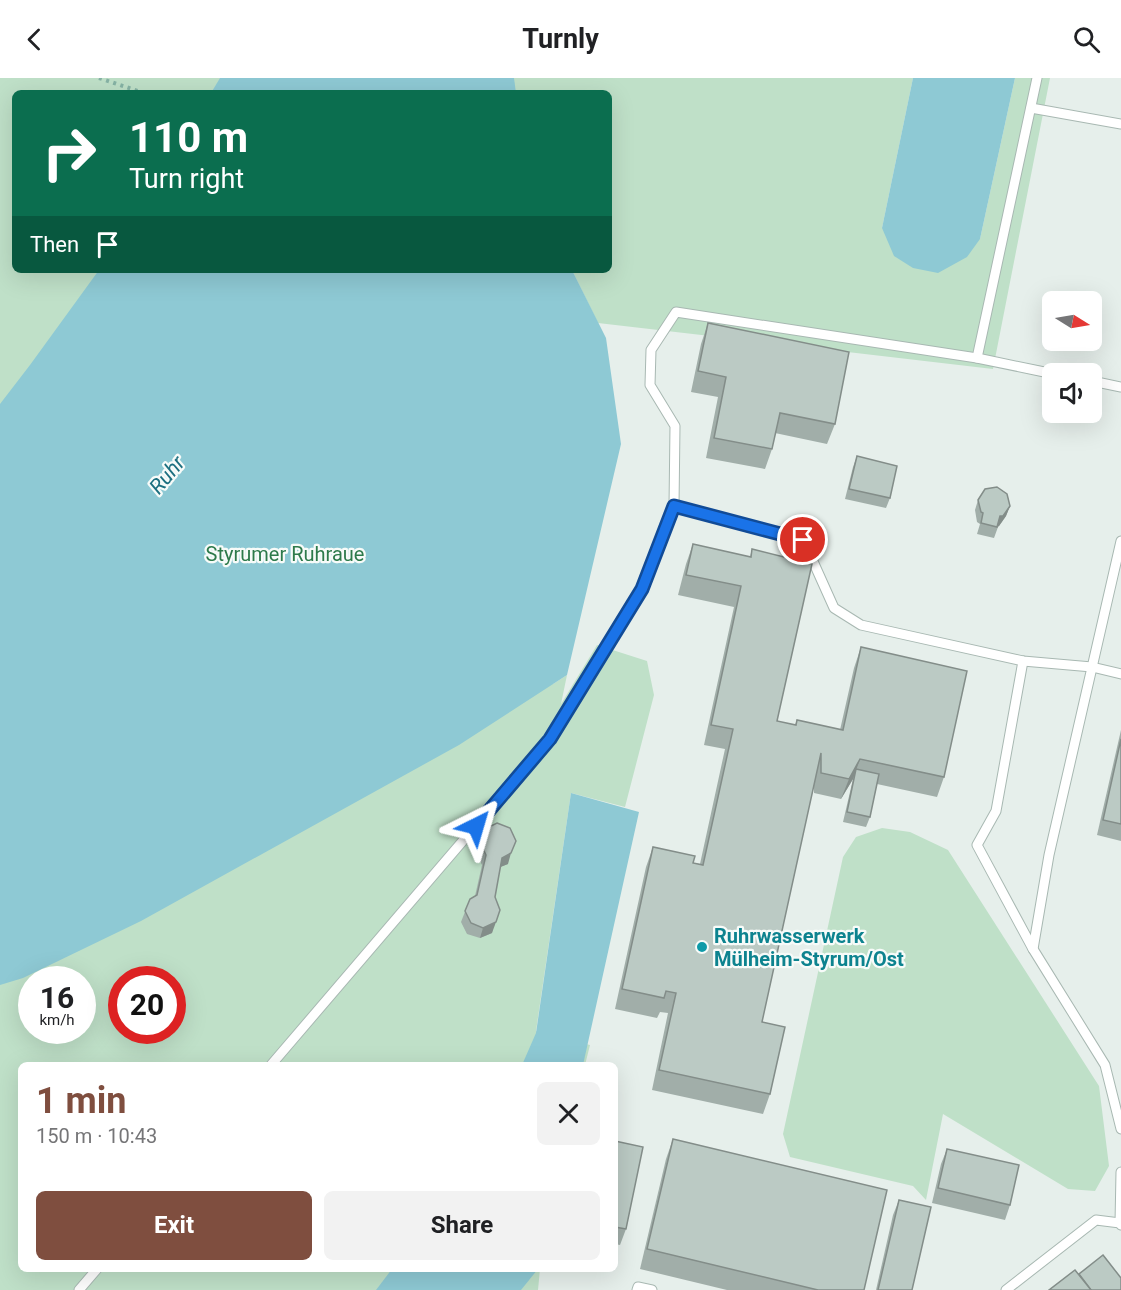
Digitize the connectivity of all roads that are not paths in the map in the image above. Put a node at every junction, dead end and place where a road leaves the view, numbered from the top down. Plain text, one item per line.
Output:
1 (1037, 78) edge
2 (1031, 108) junction
3 (1121, 124) edge
4 (977, 358) junction
5 (1042, 372) edge
6 (1102, 383) edge
7 (1121, 387) edge
8 (674, 506) junction
9 (1121, 541) edge
10 (1023, 661) junction
11 (1092, 667) junction
12 (1121, 674) edge
13 (1033, 949) junction
14 (274, 1062) edge
15 (1121, 1129) edge
16 (1121, 1172) edge
17 (1120, 1224) edge
18 (94, 1272) edge
19 (79, 1290) edge
20 (637, 1290) edge
21 (652, 1290) edge
22 (1006, 1290) edge

1 - 2 lane
2 - 3 lane
2 - 4 lane
4 - 5 lane
4 - 8 lane
6 - 7 lane
8 - 10 lane
8 - 14 lane
9 - 11 lane
10 - 11 lane
10 - 13 lane
11 - 12 lane
11 - 13 lane
13 - 15 lane
16 - 17 lane
17 - 22 lane
18 - 19 lane
20 - 21 lane

